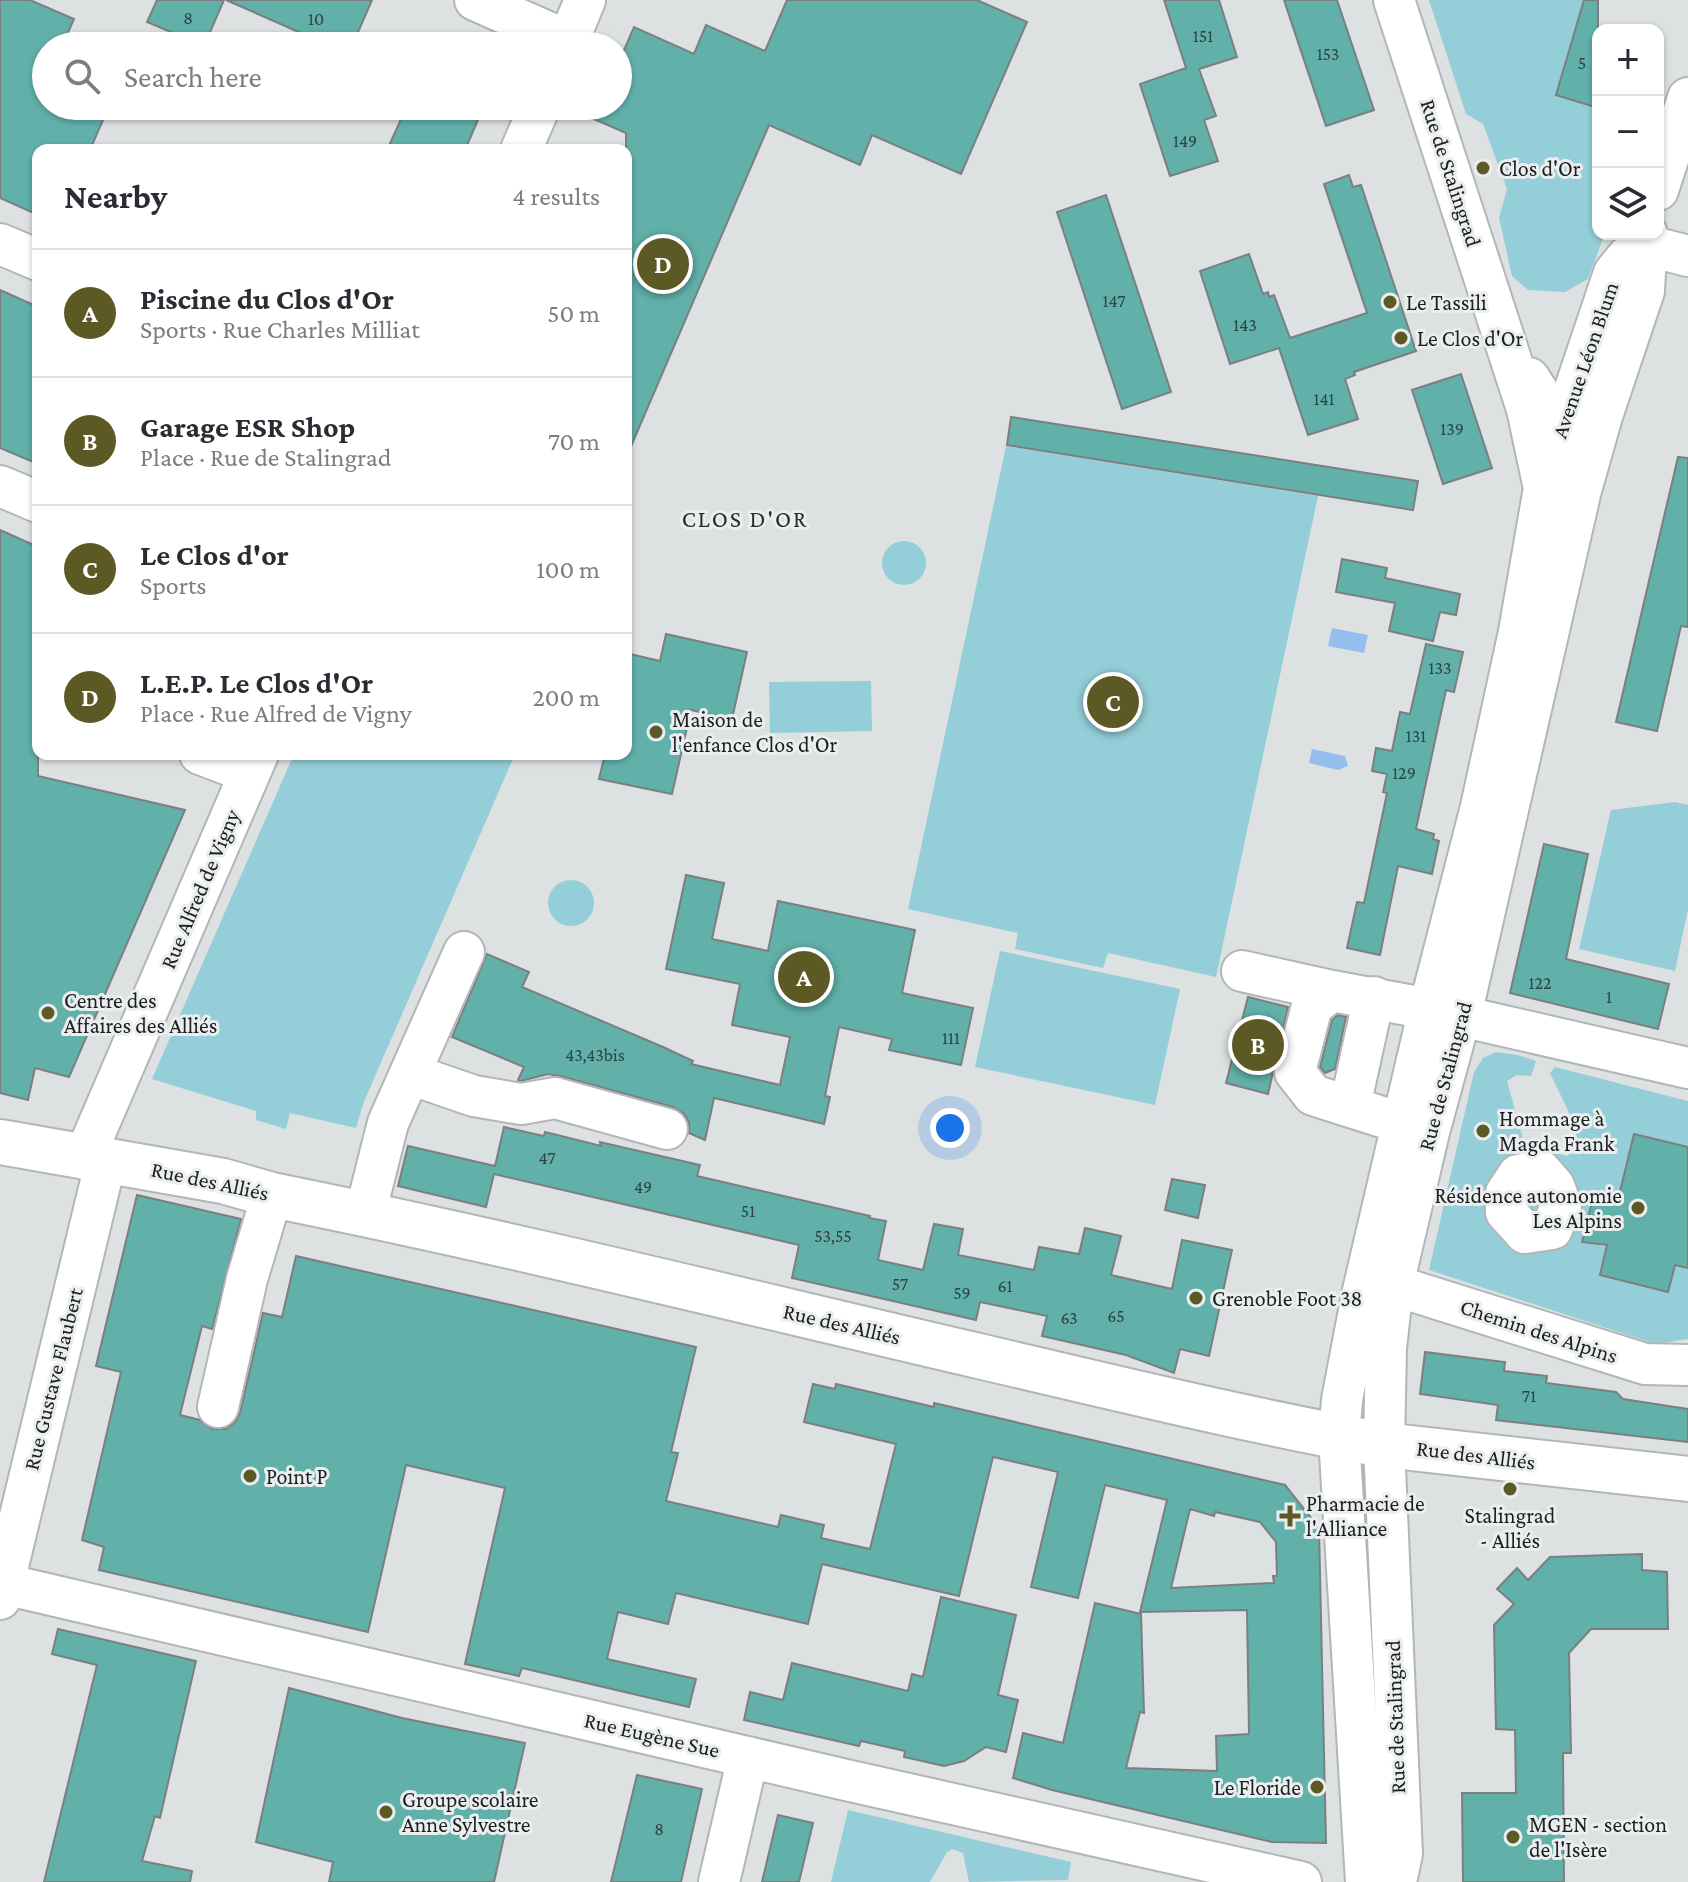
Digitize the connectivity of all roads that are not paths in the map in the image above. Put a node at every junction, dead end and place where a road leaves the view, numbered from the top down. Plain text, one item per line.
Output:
1 (475, 0) edge
2 (585, 0) edge
3 (1394, 0) edge
4 (543, 32) edge
5 (572, 32) edge
6 (1688, 98) edge
7 (534, 120) edge
8 (524, 144) edge
9 (1664, 172) edge
10 (1645, 240) edge
11 (1646, 240) edge
12 (1648, 240) edge
13 (0, 244) edge
14 (1688, 256) edge
15 (32, 257) edge
16 (1602, 416) junction
17 (1544, 418) junction
18 (0, 486) edge
19 (1562, 491) junction
20 (32, 499) edge
21 (232, 760) edge
22 (254, 764) edge
23 (464, 952) dead end
24 (1242, 971) dead end
25 (1332, 991) junction
26 (1374, 997) junction
27 (1451, 1012) junction
28 (1688, 1068) edge
29 (410, 1074) junction
30 (1350, 1106) junction
31 (1416, 1128) junction
32 (667, 1129) dead end
33 (0, 1142) edge
34 (96, 1158) junction
35 (272, 1195) junction
36 (365, 1214) junction
37 (1393, 1285) junction
38 (1688, 1365) edge
39 (218, 1407) dead end
40 (1339, 1437) junction
41 (1384, 1445) junction
42 (1688, 1479) edge
43 (2, 1591) edge
44 (748, 1757) junction
45 (1401, 1873) edge
46 (719, 1882) edge
47 (1301, 1882) edge
48 (1366, 1882) edge

1 - 4 street
2 - 5 street
3 - 17 street, Rue de Stalingrad
6 - 9 street
7 - 8 street
10 - 17 street, Avenue Léon Blum
11 - 16 street, Avenue Léon Blum
12 - 14 street
13 - 15 street
16 - 17 street
16 - 19 street, Avenue Léon Blum
17 - 19 street, Rue de Stalingrad
18 - 20 street
19 - 27 street, Rue de Stalingrad
21 - 22 street
22 - 34 street, Rue Alfred de Vigny
23 - 29 street
24 - 25 street
25 - 26 street
25 - 30 street
26 - 27 street
26 - 30 street
27 - 28 street
27 - 31 street, Rue de Stalingrad
29 - 32 street
29 - 36 street
30 - 31 street
31 - 37 street, Rue de Stalingrad
31 - 40 street, Rue de Stalingrad
33 - 34 main road, Rue des Alliés
34 - 35 main road, Rue des Alliés
34 - 43 street, Rue Gustave Flaubert
35 - 36 main road, Rue des Alliés
35 - 39 street
36 - 40 main road, Rue des Alliés
37 - 38 street, Chemin des Alpins
37 - 41 street, Rue de Stalingrad
40 - 41 main road, Rue des Alliés
40 - 48 street, Rue de Stalingrad
41 - 42 main road, Rue des Alliés
41 - 45 street, Rue de Stalingrad
43 - 44 street, Rue Eugène Sue
44 - 46 street
44 - 47 street, Rue Eugène Sue

